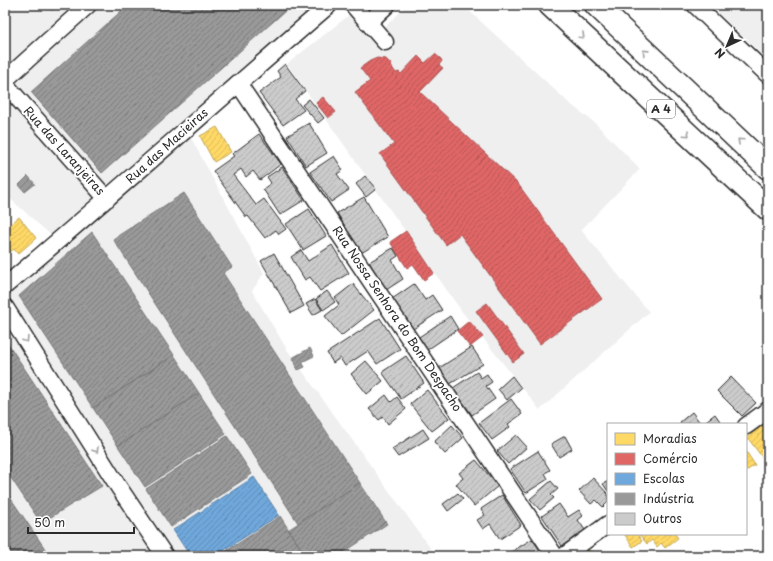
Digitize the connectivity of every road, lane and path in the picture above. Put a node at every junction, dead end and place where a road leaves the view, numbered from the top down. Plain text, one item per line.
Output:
1 (88, 5) edge
2 (329, 5) edge
3 (353, 5) edge
4 (387, 5) edge
5 (550, 5) edge
6 (596, 5) edge
7 (703, 8) edge
8 (368, 23) junction
9 (385, 42) dead end
10 (768, 76) edge
11 (5, 80) edge
12 (238, 83) junction
13 (5, 84) edge
14 (768, 168) edge
15 (107, 199) junction
16 (768, 209) edge
17 (5, 286) edge
18 (5, 307) edge
19 (768, 410) edge
20 (747, 425) edge
21 (607, 525) edge
22 (165, 556) edge
23 (556, 556) edge
24 (564, 556) edge

1 - 11 street
2 - 12 street, Rua das Macieiras
3 - 8 street
4 - 8 street
5 -> 16 highway, A 4
14 -> 6 highway, A 4
7 - 10 street
8 - 9 street
12 - 15 street, Rua das Macieiras
12 - 23 street, Rua Nossa Senhora do Bom Despacho
13 - 15 street, Rua das Laranjeiras
15 - 17 street, Rua das Macieiras
18 -> 22 street
19 - 20 street
21 - 24 street

